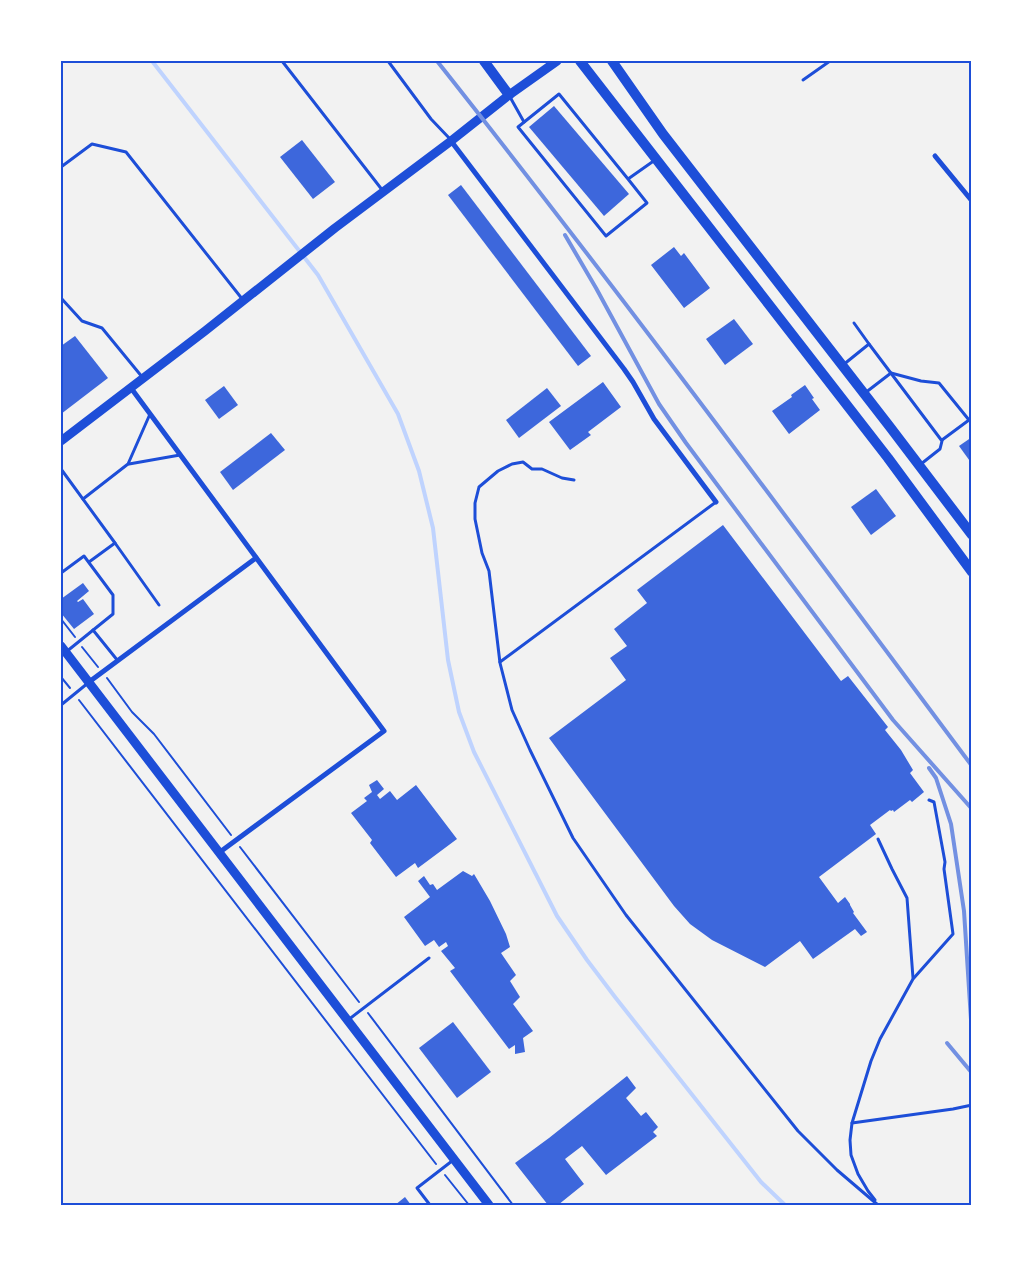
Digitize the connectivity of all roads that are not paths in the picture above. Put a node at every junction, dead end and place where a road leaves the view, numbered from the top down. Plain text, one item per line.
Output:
1 (282, 61) edge
2 (388, 61) edge
3 (484, 61) edge
4 (557, 61) edge
5 (580, 61) edge
6 (612, 61) edge
7 (830, 61) edge
8 (803, 80) dead end
9 (509, 95) junction
10 (524, 122) junction
11 (451, 141) junction
12 (935, 156) dead end
13 (656, 159) junction
14 (61, 167) edge
15 (628, 179) junction
16 (383, 192) junction
17 (972, 201) edge
18 (61, 298) edge
19 (243, 300) junction
20 (854, 323) dead end
21 (869, 344) junction
22 (842, 365) junction
23 (891, 373) junction
24 (143, 379) junction
25 (131, 388) junction
26 (864, 394) junction
27 (150, 414) junction
28 (971, 419) edge
29 (61, 441) edge
30 (942, 441) junction
31 (180, 456) junction
32 (128, 464) junction
33 (919, 465) junction
34 (61, 470) edge
35 (574, 480) dead end
36 (83, 499) junction
37 (716, 502) joint
38 (972, 535) edge
39 (114, 543) junction
40 (256, 558) junction
41 (89, 562) junction
42 (972, 572) edge
43 (61, 573) edge
44 (159, 605) dead end
45 (94, 630) junction
46 (64, 650) edge
47 (118, 661) junction
48 (500, 663) junction
49 (89, 682) junction
50 (61, 705) edge
51 (929, 800) dead end
52 (878, 839) dead end
53 (220, 852) junction
54 (429, 958) dead end
55 (913, 979) junction
56 (348, 1020) junction
57 (972, 1105) edge
58 (852, 1123) junction
59 (454, 1159) junction
60 (430, 1205) edge
61 (489, 1205) edge
62 (878, 1205) edge

1 - 16 lane
2 - 11 lane
3 - 9 main road
4 - 9 street
5 - 13 main road
6 - 22 main road
7 - 8 lane
9 - 10 lane
9 - 11 street
10 - 15 lane
10 - 15 lane
11 - 16 street
11 - 37 street
12 - 17 street
13 - 15 lane
13 - 42 main road
14 - 19 lane
16 - 19 street
18 - 24 lane
19 - 24 street
20 - 21 lane
21 - 22 lane
21 - 23 lane
22 - 26 main road
23 - 26 lane
23 - 28 lane
23 - 30 lane
24 - 25 street
25 - 27 street
25 - 29 street
26 - 33 main road
27 - 31 street
27 - 32 lane
28 - 30 lane
30 - 33 lane
31 - 32 lane
31 - 40 street
32 - 36 lane
33 - 38 main road
34 - 36 lane
35 - 48 lane
36 - 39 lane
37 - 48 lane
39 - 41 lane
39 - 44 lane
40 - 47 street
40 - 53 street
41 - 43 lane
41 - 45 lane
45 - 46 lane
45 - 47 lane
46 - 49 street
47 - 49 street
48 - 62 lane
49 - 50 lane
49 - 53 street
51 - 55 lane
52 - 55 lane
53 - 56 street
54 - 56 lane
55 - 58 lane
56 - 59 street
57 - 58 lane
58 - 62 lane
59 - 60 lane
59 - 61 street

